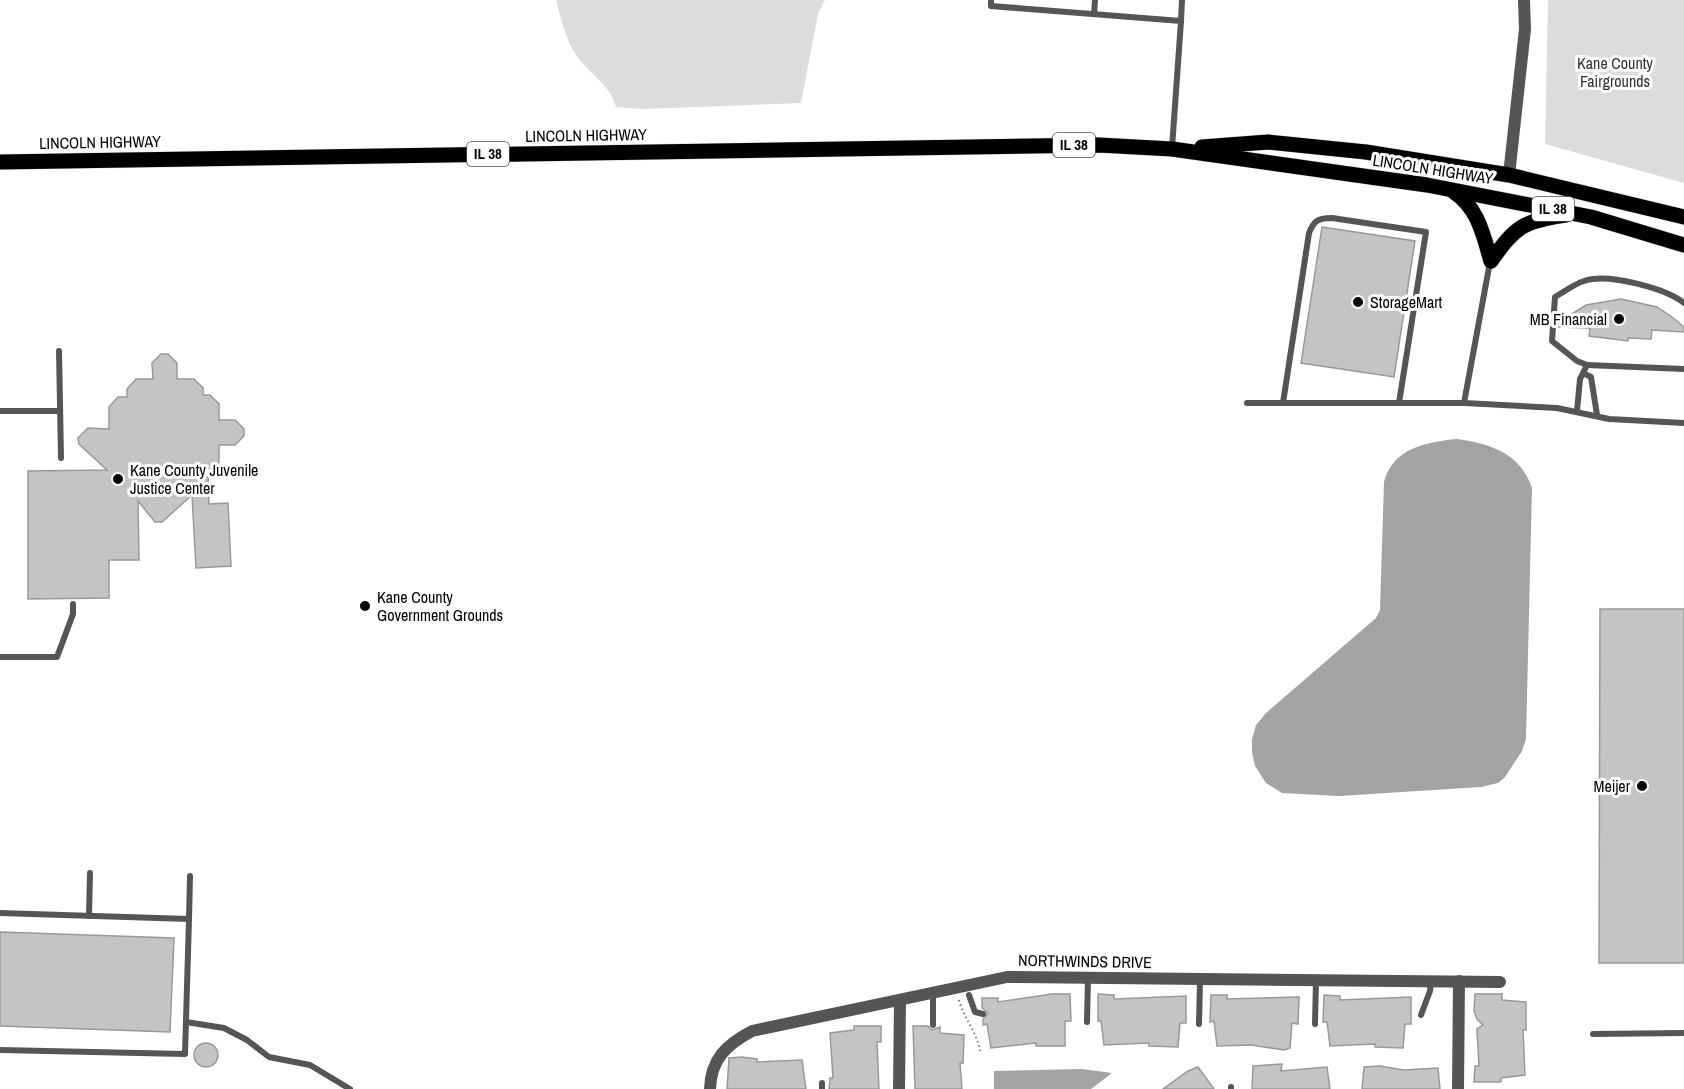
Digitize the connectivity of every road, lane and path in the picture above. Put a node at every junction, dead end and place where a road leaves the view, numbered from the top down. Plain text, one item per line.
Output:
1 (991, 0) edge
2 (1095, 0) edge
3 (1182, 0) edge
4 (1524, 0) edge
5 (1094, 14) junction
6 (1181, 21) junction
7 (1172, 149) junction
8 (0, 162) edge
9 (1509, 175) junction
10 (1449, 189) junction
11 (1576, 214) junction
12 (1684, 217) edge
13 (1684, 245) edge
14 (1491, 261) junction
15 (1684, 303) edge
16 (59, 351) dead end
17 (1587, 365) junction
18 (1684, 369) edge
19 (1585, 374) junction
20 (1247, 403) dead end
21 (1283, 403) junction
22 (1399, 403) junction
23 (1464, 403) junction
24 (0, 411) edge
25 (60, 411) junction
26 (1577, 411) junction
27 (1597, 415) junction
28 (1684, 423) edge
29 (61, 458) dead end
30 (73, 604) dead end
31 (0, 657) edge
32 (90, 873) dead end
33 (190, 876) dead end
34 (0, 913) edge
35 (89, 916) junction
36 (189, 919) junction
37 (1088, 978) junction
38 (1200, 979) junction
39 (1316, 980) junction
40 (1431, 981) junction
41 (1459, 981) junction
42 (1500, 982) dead end
43 (933, 993) junction
44 (969, 995) dead end
45 (958, 997) dead end
46 (900, 1000) junction
47 (982, 1014) dead end
48 (1421, 1016) dead end
49 (186, 1022) junction
50 (1087, 1022) dead end
51 (933, 1024) dead end
52 (1200, 1024) dead end
53 (1315, 1024) dead end
54 (1684, 1033) edge
55 (1593, 1034) dead end
56 (0, 1050) edge
57 (980, 1051) dead end
58 (350, 1089) edge
59 (710, 1089) edge
60 (899, 1089) edge
61 (1458, 1089) edge

1 - 5 lane
2 - 5 lane
3 - 6 lane
4 - 9 street
5 - 6 lane
6 - 7 lane
7 - 8 main road, LINCOLN HIGHWAY / IL 38
7 - 9 main road, LINCOLN HIGHWAY / IL 38
7 - 10 main road, LINCOLN HIGHWAY / IL 38
9 - 12 main road, LINCOLN HIGHWAY / IL 38
10 - 11 main road, LINCOLN HIGHWAY / IL 38
10 - 14 main road
11 - 13 main road, LINCOLN HIGHWAY / IL 38
11 - 14 main road
14 - 23 lane
15 - 17 lane
16 - 25 lane
17 - 18 lane
17 - 19 lane
19 - 26 lane
19 - 27 lane
20 - 21 lane
21 - 22 lane
21 - 22 lane
22 - 23 lane
23 - 26 lane
24 - 25 lane
25 - 29 lane
26 - 27 lane
27 - 28 lane
30 - 31 lane
32 - 35 lane
33 - 36 lane
34 - 35 lane
35 - 36 lane
36 - 49 lane
37 - 38 street, NORTHWINDS DRIVE
37 - 43 street, NORTHWINDS DRIVE
37 - 50 lane
38 - 39 street, NORTHWINDS DRIVE
38 - 52 lane
39 - 40 street, NORTHWINDS DRIVE
39 - 53 lane
40 - 41 street, NORTHWINDS DRIVE
40 - 48 lane
41 - 42 street, NORTHWINDS DRIVE
41 - 61 street
43 - 46 street, NORTHWINDS DRIVE
43 - 51 lane
44 - 47 lane
45 - 57 path
46 - 59 street, NORTHWINDS DRIVE
46 - 60 street
49 - 56 lane
49 - 58 lane
54 - 55 lane

